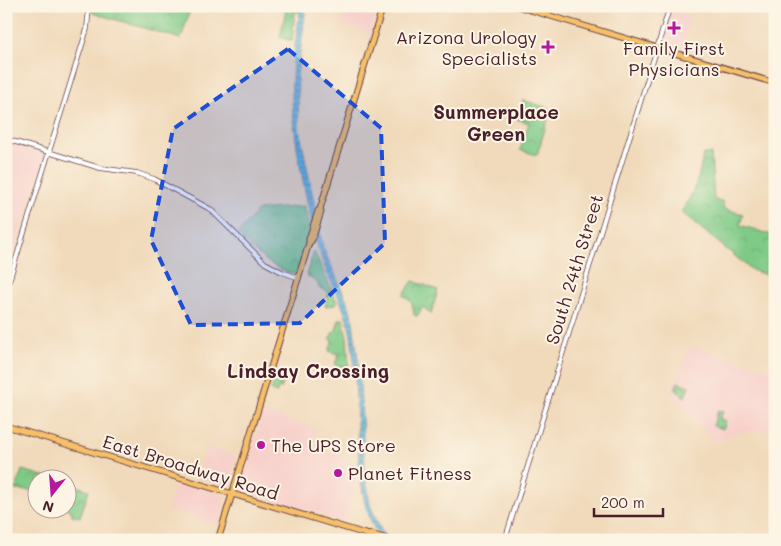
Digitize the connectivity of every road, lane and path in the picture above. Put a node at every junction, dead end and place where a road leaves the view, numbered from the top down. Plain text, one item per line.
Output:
1 (89, 6) edge
2 (383, 6) edge
3 (517, 6) edge
4 (670, 6) edge
5 (656, 48) junction
6 (775, 84) edge
7 (6, 139) edge
8 (49, 152) junction
9 (318, 211) junction
10 (309, 243) junction
11 (299, 278) junction
12 (6, 291) edge
13 (6, 426) edge
14 (232, 493) junction
15 (378, 538) edge
16 (218, 540) edge
17 (389, 540) edge
18 (505, 540) edge

1 - 8 street
2 - 9 main road
3 - 5 main road
4 - 5 street, South 24th Street
5 - 6 main road
5 - 18 street, South 24th Street
7 - 8 street
8 - 11 street
8 - 12 street
9 - 10 main road
9 - 10 main road
10 - 11 main road
11 - 14 main road
13 - 14 main road, East Broadway Road
14 - 15 main road, East Broadway Road
14 - 16 main road
15 - 17 main road, East Broadway Road

